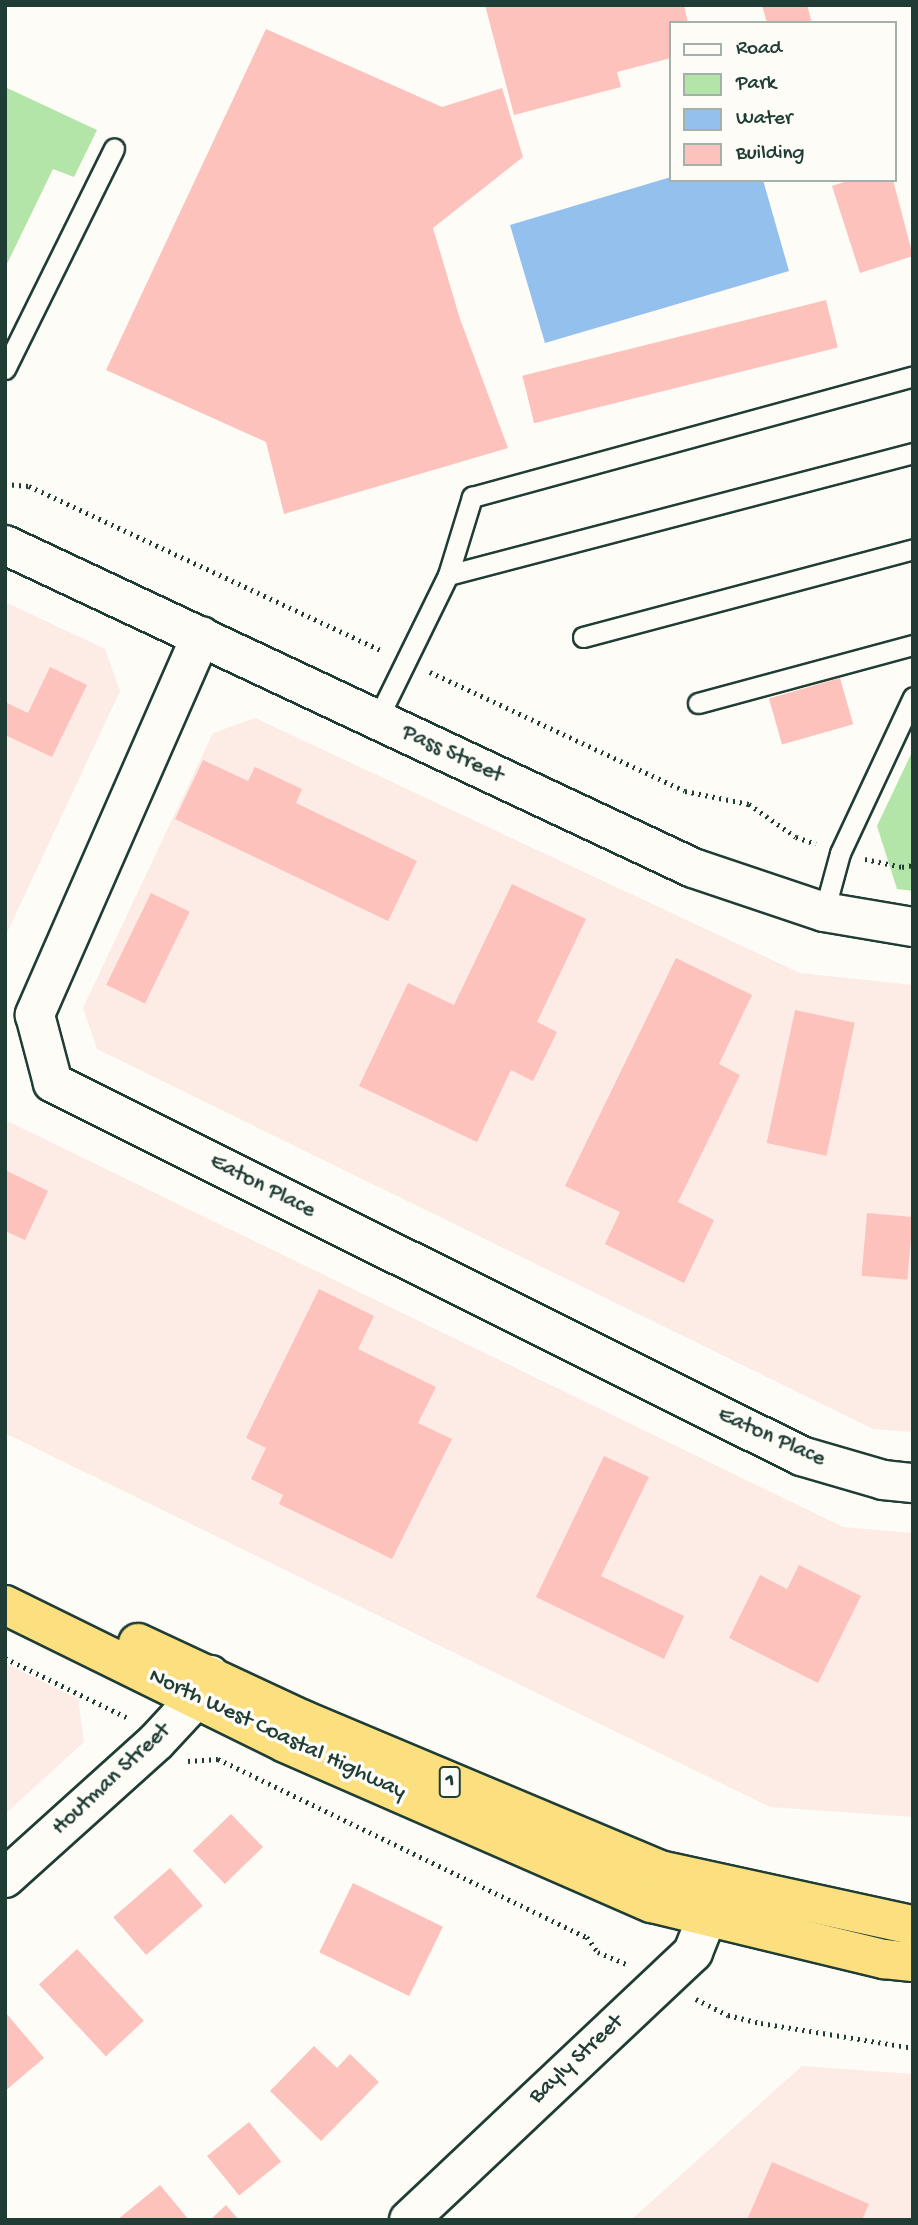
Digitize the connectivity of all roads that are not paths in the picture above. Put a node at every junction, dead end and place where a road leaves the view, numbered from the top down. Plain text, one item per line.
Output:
1 (114, 148) dead end
2 (5, 369) edge
3 (913, 376) edge
4 (913, 453) edge
5 (5, 545) edge
6 (913, 549) edge
7 (448, 575) junction
8 (201, 636) junction
9 (583, 637) dead end
10 (913, 645) edge
11 (913, 697) edge
12 (698, 703) dead end
13 (377, 720) junction
14 (824, 912) junction
15 (913, 927) edge
16 (913, 1483) edge
17 (5, 1584) edge
18 (5, 1605) edge
19 (203, 1687) junction
20 (5, 1878) edge
21 (714, 1901) junction
22 (913, 1925) edge
23 (913, 1962) edge
24 (409, 2220) edge

1 - 2 lane
3 - 7 lane
4 - 7 lane
5 - 8 street, Pass Street
6 - 9 lane
7 - 13 lane
8 - 13 street, Pass Street
8 - 16 street, Eaton Place
10 - 12 lane
11 - 14 lane
13 - 14 street, Pass Street
14 - 15 street, Pass Street
17 - 19 highway, North West Coastal Highway / 1
18 - 19 highway, North West Coastal Highway / 1
19 - 20 street, Houtman Street
19 - 21 highway, North West Coastal Highway / 1
21 - 22 highway, North West Coastal Highway / 1
21 - 23 highway, North West Coastal Highway / 1
21 - 24 street, Bayly Street

